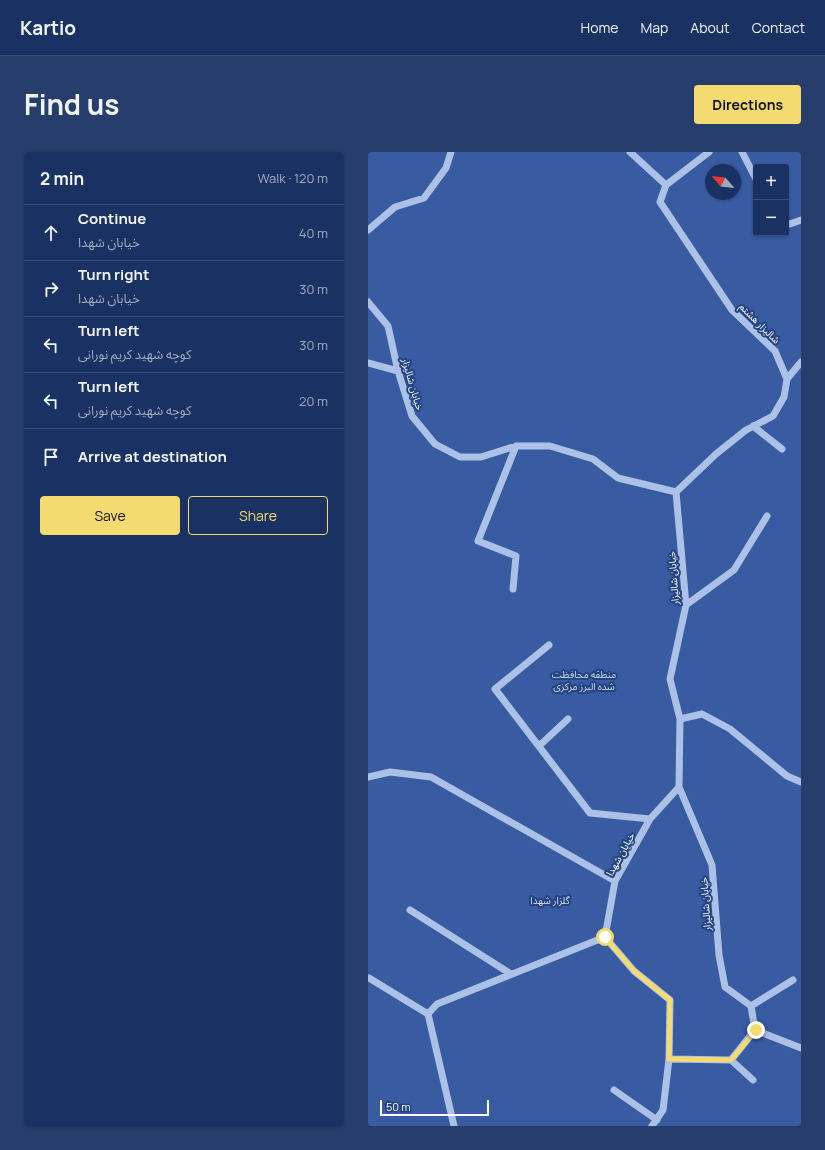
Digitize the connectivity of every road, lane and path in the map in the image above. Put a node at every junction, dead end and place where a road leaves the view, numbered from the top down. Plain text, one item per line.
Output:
1 (451, 152) edge
2 (630, 152) edge
3 (709, 152) edge
4 (742, 152) edge
5 (753, 173) edge
6 (666, 185) junction
7 (801, 220) edge
8 (789, 224) edge
9 (368, 230) edge
10 (368, 302) edge
11 (801, 362) edge
12 (368, 363) edge
13 (398, 371) junction
14 (787, 379) junction
15 (753, 426) junction
16 (516, 446) junction
17 (782, 449) dead end
18 (676, 492) junction
19 (767, 516) dead end
20 (513, 589) dead end
21 (686, 605) junction
22 (549, 645) dead end
23 (568, 719) dead end
24 (680, 719) junction
25 (539, 746) junction
26 (368, 777) edge
27 (801, 782) edge
28 (679, 787) junction
29 (650, 819) junction
30 (615, 881) junction
31 (410, 910) dead end
32 (605, 937) junction
33 (511, 974) junction
34 (369, 978) dead end
35 (793, 980) dead end
36 (751, 1006) junction
37 (428, 1014) junction
38 (756, 1030) junction
39 (801, 1048) edge
40 (669, 1059) junction
41 (731, 1060) junction
42 (753, 1080) dead end
43 (614, 1090) dead end
44 (655, 1123) edge
45 (454, 1126) edge

1 - 9 street
2 - 6 street
3 - 6 street
4 - 5 street
6 - 14 street, شالیزار هشتم
7 - 8 street
10 - 13 street, خیابان شالیزار
11 - 14 street
12 - 13 street
13 - 16 street, خیابان شالیزار
14 - 15 street
15 - 17 street
15 - 18 street
16 - 18 street, خیابان شالیزار
16 - 20 street
18 - 21 street, خیابان شالیزار
19 - 21 street
21 - 24 street, خیابان شالیزار
22 - 25 street
23 - 25 street
24 - 27 street
24 - 28 street, خیابان شالیزار
25 - 29 street
26 - 30 street
28 - 29 street, خیابان شهدا
28 - 36 street, خیابان شالیزار
29 - 30 street, خیابان شهدا
30 - 32 street, خیابان شهدا
31 - 33 street
32 - 33 street
32 - 40 street
33 - 37 street
34 - 37 street
35 - 36 street
36 - 38 street
37 - 45 street
38 - 39 street
38 - 41 street
40 - 41 street
40 - 44 street
41 - 42 street
43 - 44 street

